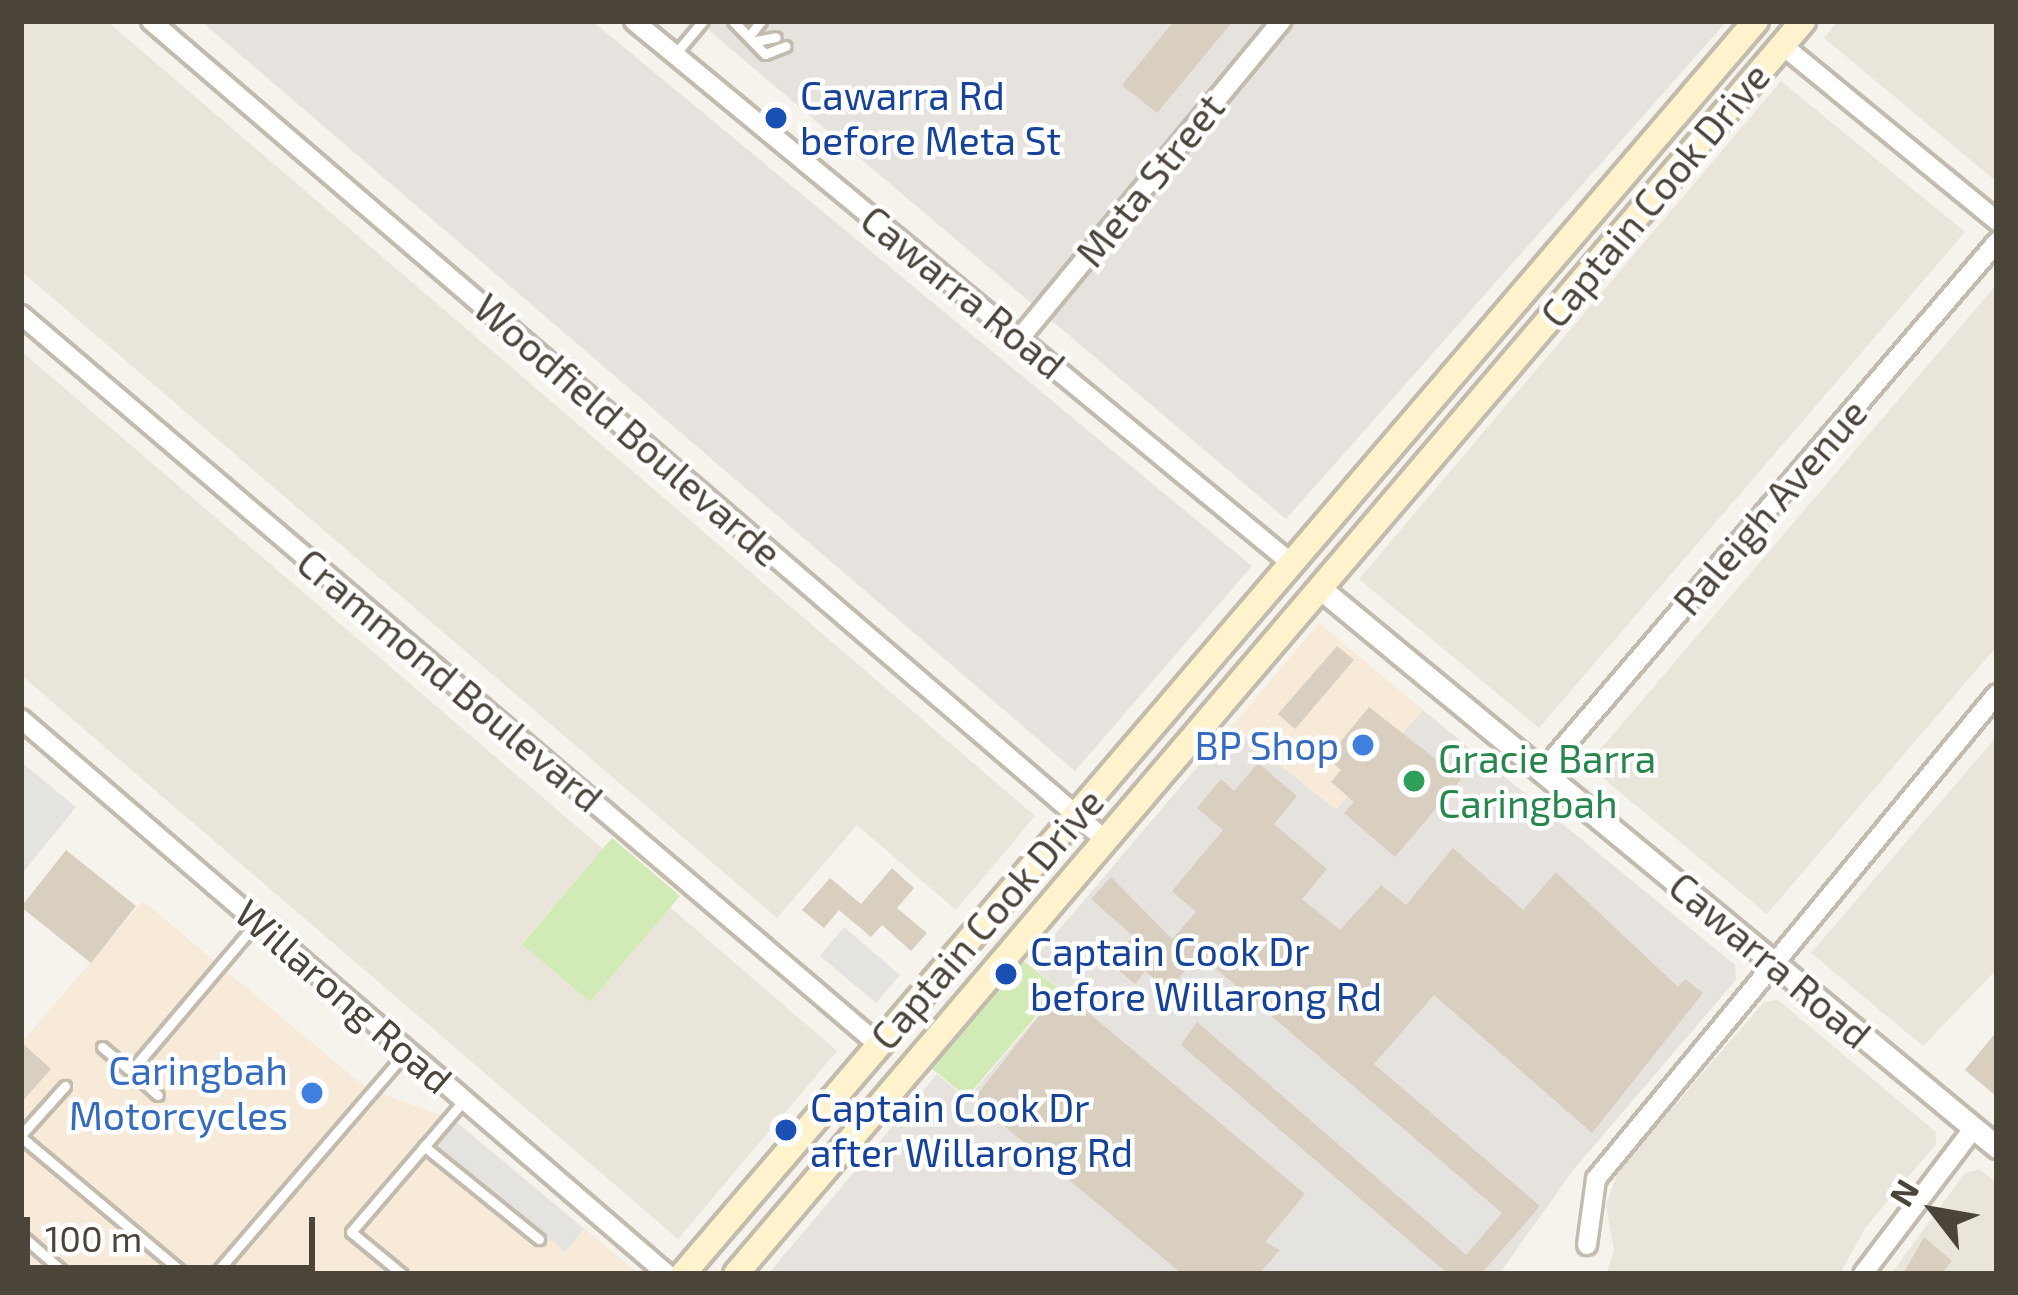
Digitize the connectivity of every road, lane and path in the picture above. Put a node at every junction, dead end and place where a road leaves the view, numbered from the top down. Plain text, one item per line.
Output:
1 (152, 21) edge
2 (634, 21) edge
3 (703, 21) edge
4 (761, 21) edge
5 (1281, 21) edge
6 (1803, 21) edge
7 (1754, 23) edge
8 (745, 30) edge
9 (776, 38) dead end
10 (1782, 45) junction
11 (786, 46) dead end
12 (675, 55) junction
13 (1997, 221) edge
14 (1997, 242) edge
15 (21, 315) edge
16 (1020, 338) junction
17 (1291, 563) junction
18 (1321, 589) junction
19 (1997, 694) edge
20 (21, 719) edge
21 (1542, 772) junction
22 (1076, 815) junction
23 (1104, 839) junction
24 (257, 922) junction
25 (1770, 960) junction
26 (879, 1045) junction
27 (102, 1046) dead end
28 (407, 1051) junction
29 (131, 1071) junction
30 (65, 1086) dead end
31 (158, 1095) dead end
32 (464, 1100) junction
33 (1974, 1129) junction
34 (21, 1136) edge
35 (424, 1146) junction
36 (1997, 1146) edge
37 (21, 1235) edge
38 (539, 1239) dead end
39 (1587, 1245) dead end
40 (66, 1274) edge
41 (184, 1274) edge
42 (215, 1274) edge
43 (402, 1274) edge
44 (668, 1274) edge
45 (683, 1274) edge
46 (736, 1274) edge
47 (1863, 1274) edge

1 - 22 street, Woodfield Boulevarde
2 - 12 street, Cawarra Road
3 - 12 lane
4 - 8 lane
5 - 16 street, Meta Street
6 - 10 main road, Captain Cook Drive
7 - 10 main road
7 - 17 main road, Captain Cook Drive
8 - 9 lane
8 - 11 lane
10 - 13 street
10 - 18 main road, Captain Cook Drive
12 - 16 street, Cawarra Road
14 - 21 street, Raleigh Avenue
15 - 26 street, Crammond Boulevard
16 - 17 street, Cawarra Road
17 - 18 main road
17 - 22 main road, Captain Cook Drive
18 - 21 street, Cawarra Road
18 - 23 main road, Captain Cook Drive
19 - 25 street
20 - 24 street, Willarong Road
21 - 25 street, Cawarra Road
22 - 23 street, Woodfield Boulevarde
22 - 26 main road, Captain Cook Drive
23 - 46 main road, Captain Cook Drive
24 - 28 street, Willarong Road
24 - 29 lane
25 - 33 street, Cawarra Road
25 - 39 street
26 - 45 main road, Captain Cook Drive
27 - 29 lane
28 - 32 street, Willarong Road
28 - 42 lane
29 - 31 lane
30 - 34 lane
32 - 35 lane
32 - 44 street, Willarong Road
33 - 36 street, Cawarra Road
33 - 47 street
34 - 41 lane
35 - 38 lane
35 - 43 lane
37 - 40 lane

